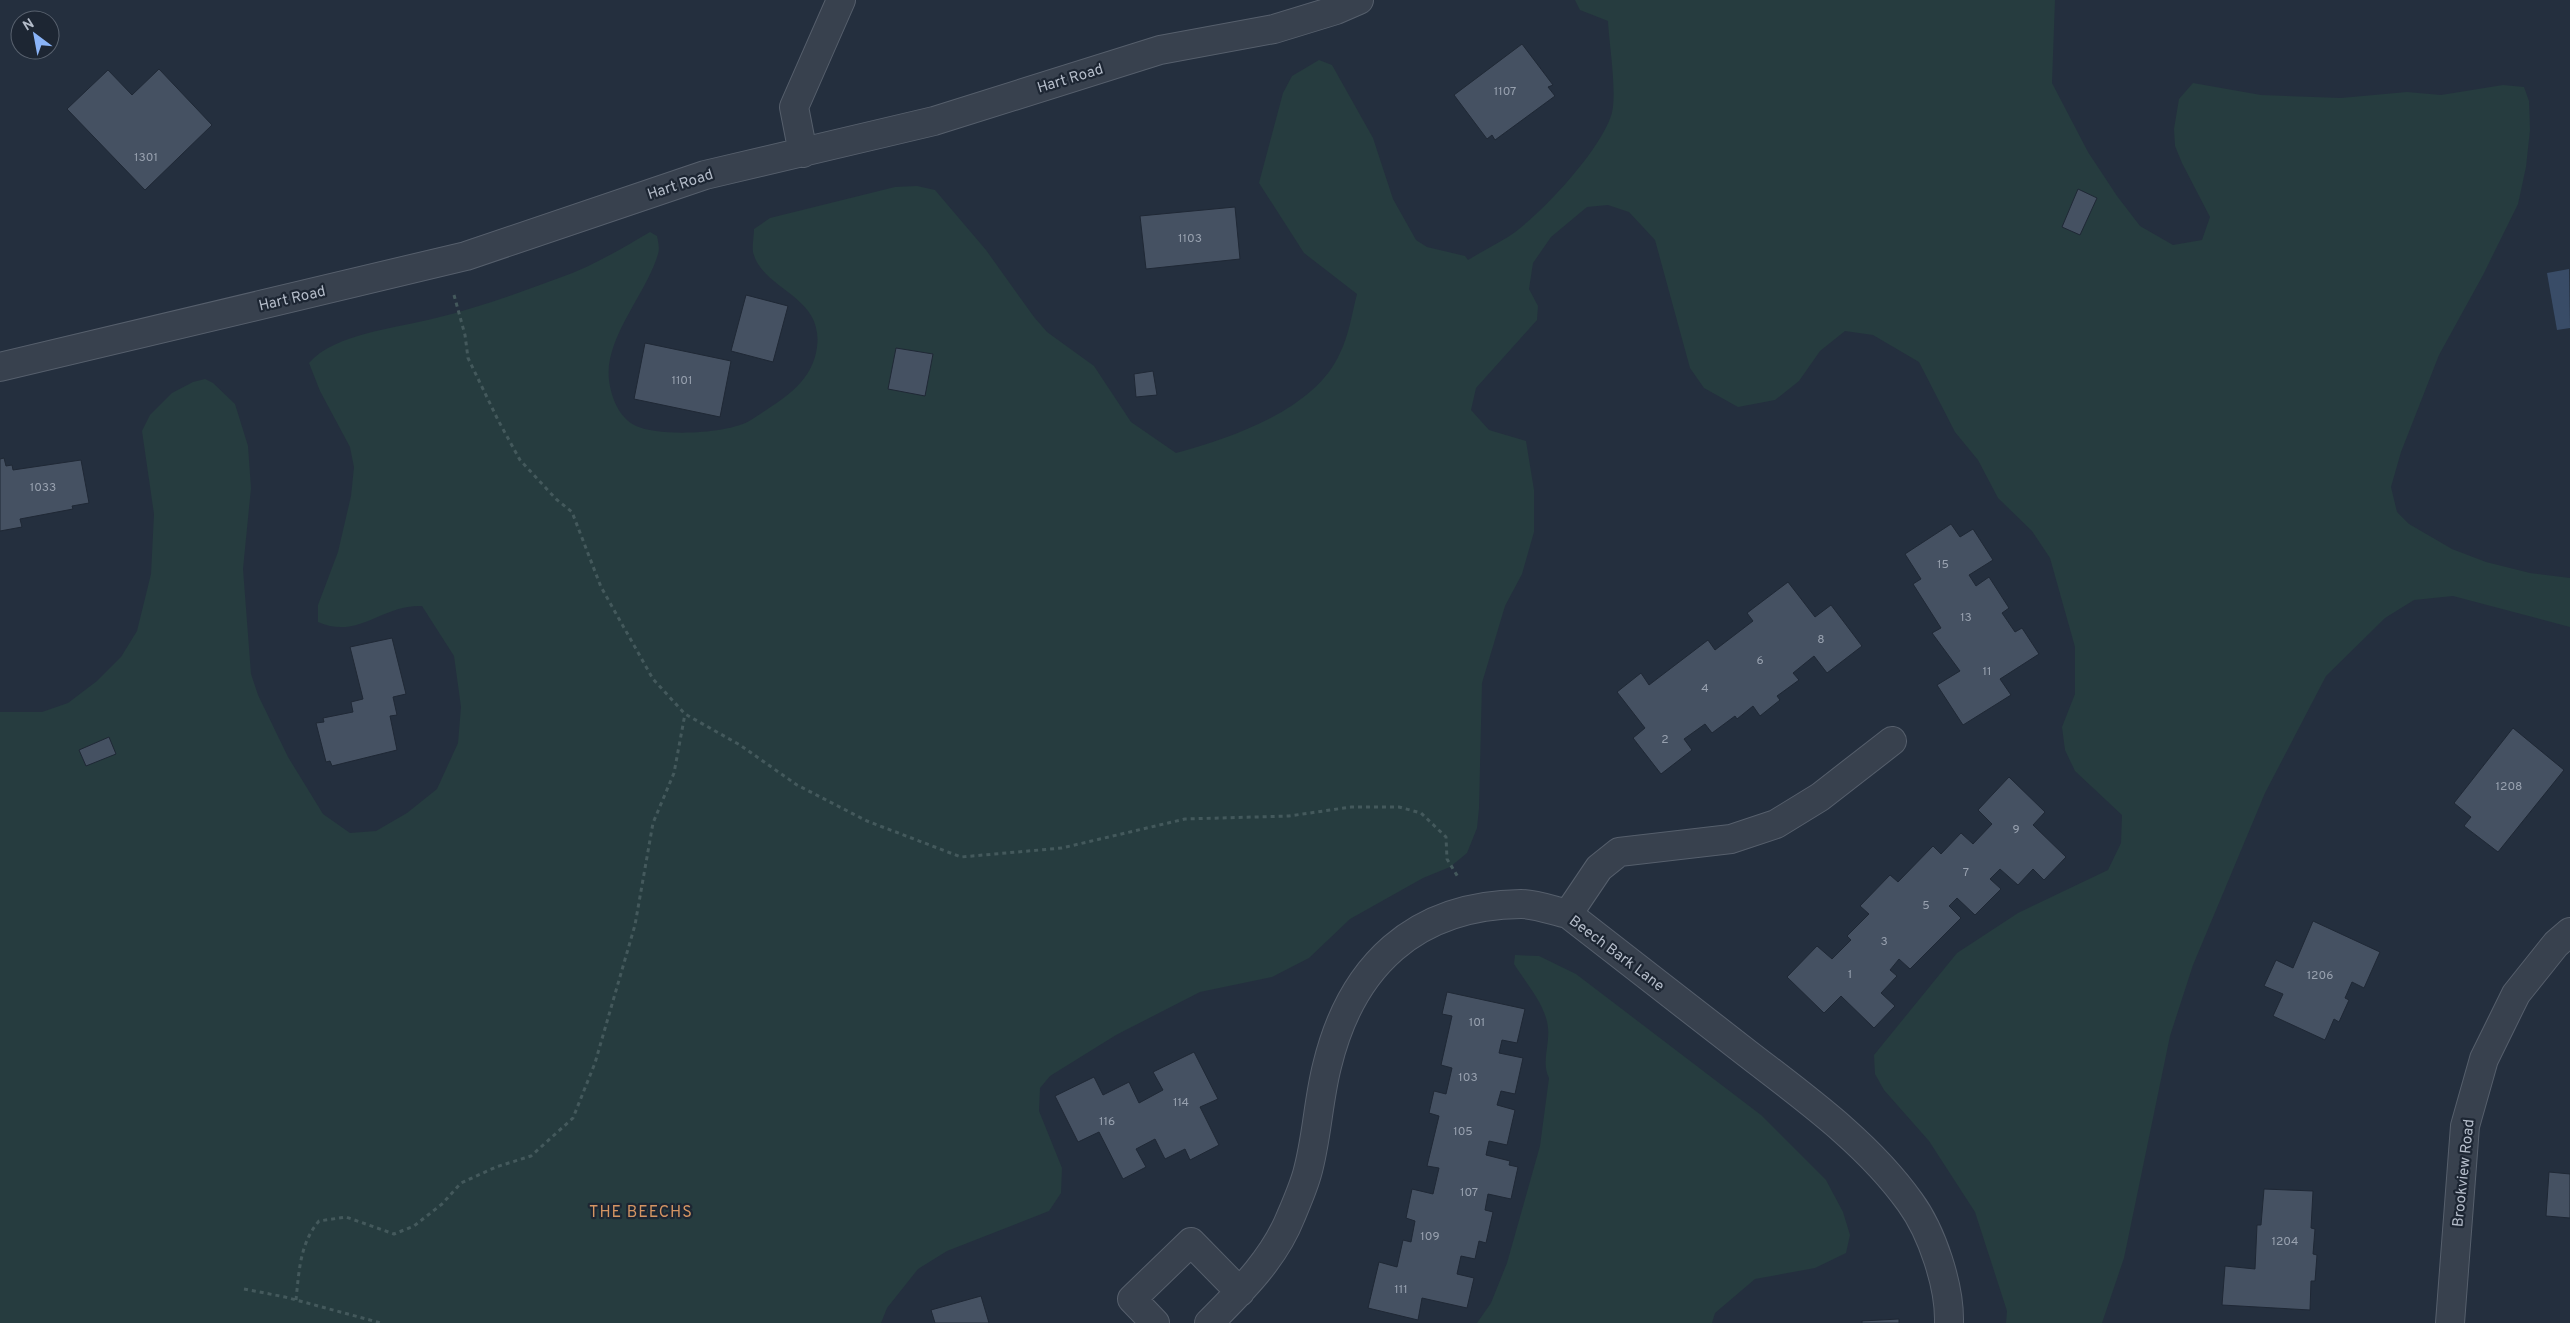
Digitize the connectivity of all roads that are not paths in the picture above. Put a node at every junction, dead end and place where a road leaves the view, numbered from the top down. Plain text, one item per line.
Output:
1 (841, 0) edge
2 (1359, 0) edge
3 (803, 153) junction
4 (0, 367) edge
5 (1892, 742) dead end
6 (1568, 914) junction
7 (2570, 932) edge
8 (1240, 1292) junction
9 (1155, 1323) edge
10 (1209, 1323) edge
11 (1949, 1323) edge
12 (2450, 1323) edge

1 - 3 street
2 - 3 street, Hart Road
3 - 4 street, Hart Road
5 - 6 street
6 - 8 street, Beech Bark Lane
6 - 11 street, Beech Bark Lane
7 - 12 street, Brookview Road
8 - 9 street
8 - 10 street, Beech Bark Lane

